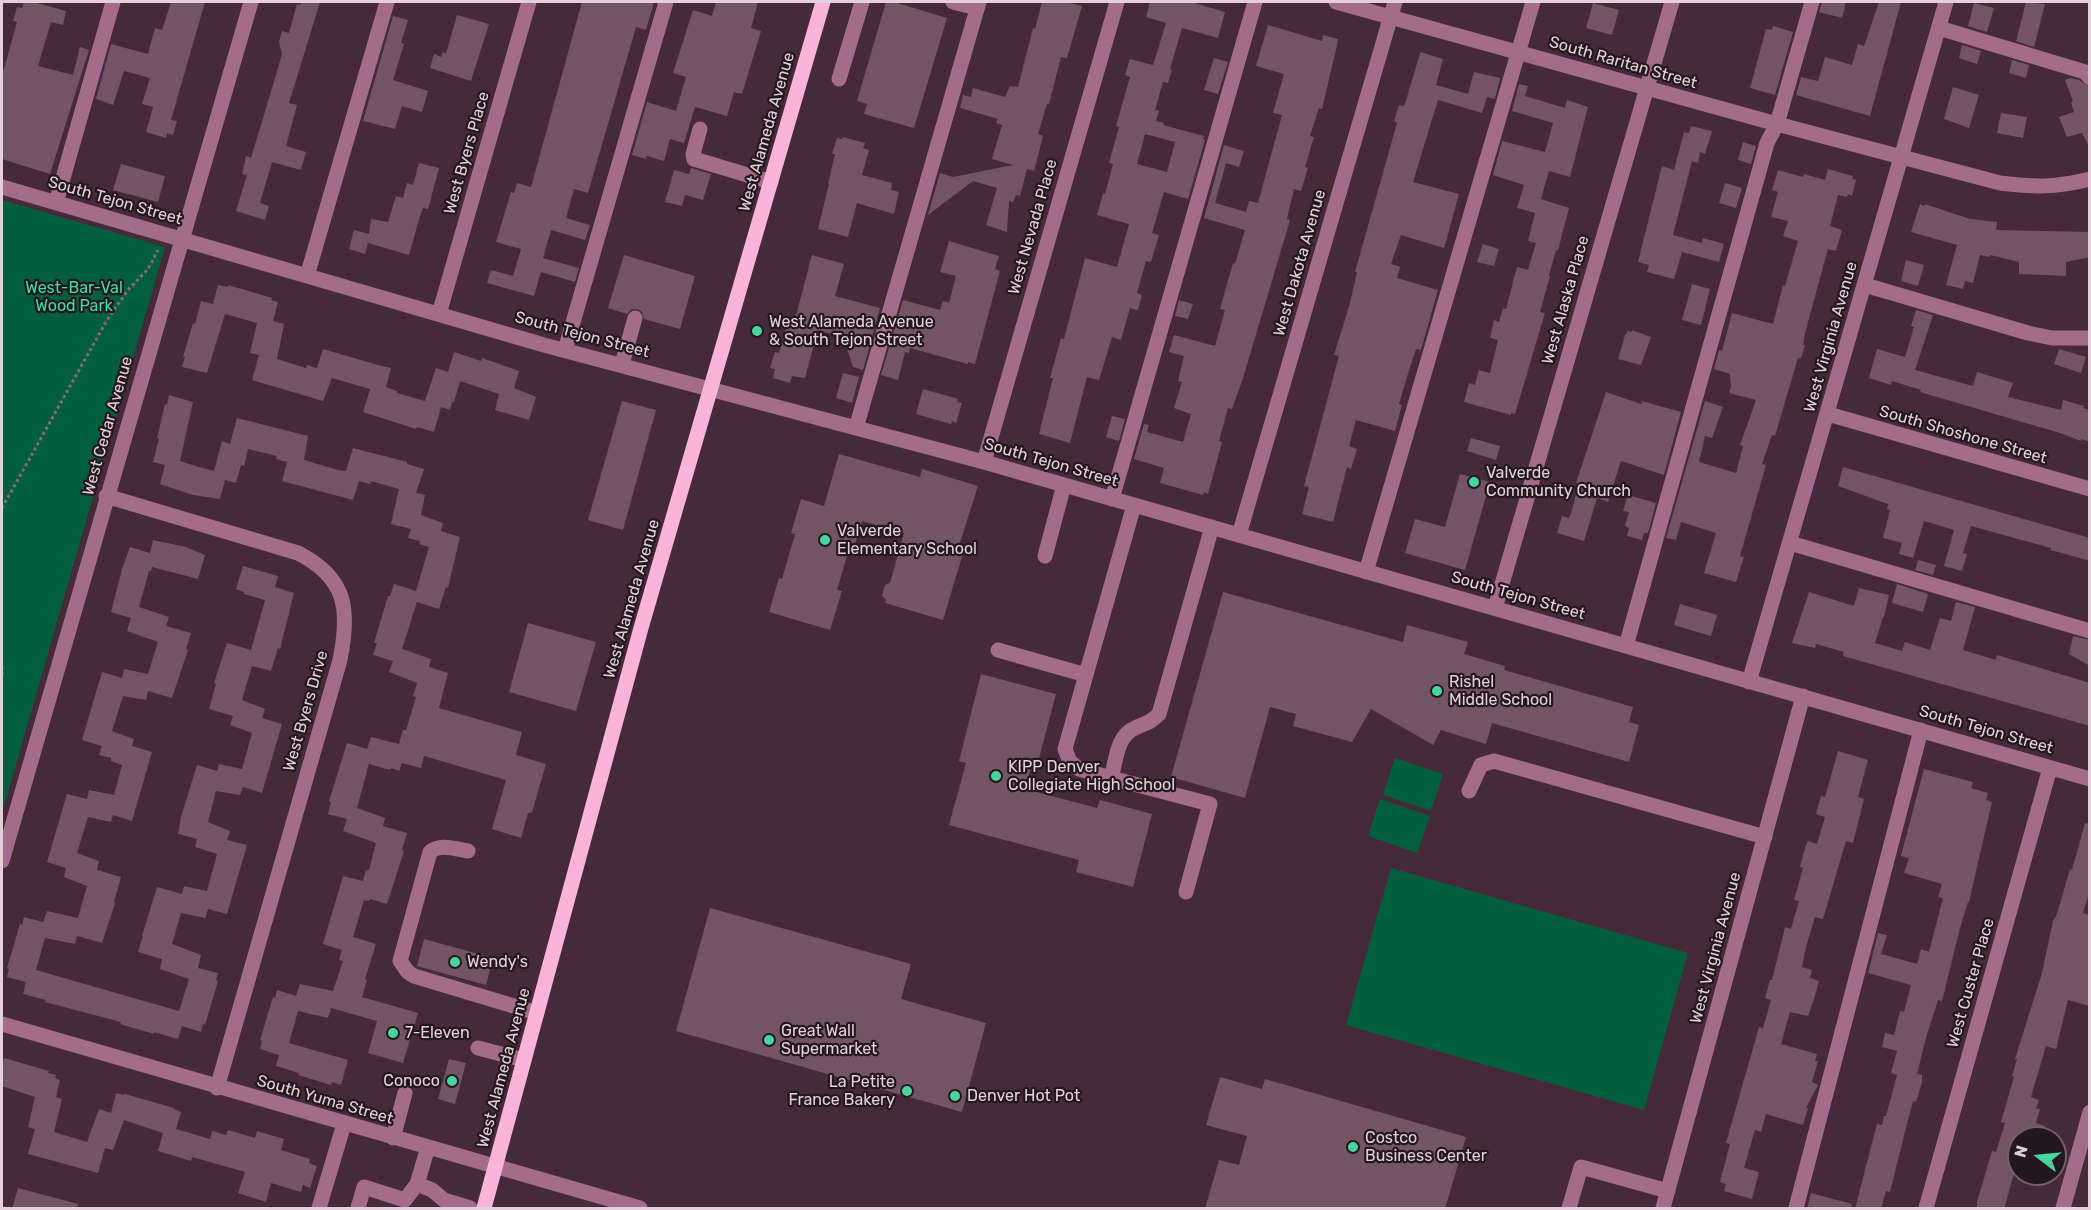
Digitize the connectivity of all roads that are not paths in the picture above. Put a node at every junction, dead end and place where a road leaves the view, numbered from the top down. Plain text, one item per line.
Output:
1 (113, 2) edge
2 (251, 2) edge
3 (387, 2) edge
4 (529, 2) edge
5 (666, 2) edge
6 (823, 2) edge
7 (862, 2) edge
8 (952, 2) edge
9 (1116, 2) edge
10 (1255, 2) edge
11 (1336, 2) edge
12 (1533, 2) edge
13 (1672, 2) edge
14 (1812, 2) edge
15 (1947, 2) edge
16 (978, 5) edge
17 (1393, 9) edge
18 (1939, 28) junction
19 (1518, 52) junction
20 (2090, 78) edge
21 (839, 79) dead end
22 (1647, 89) junction
23 (1777, 124) junction
24 (700, 129) dead end
25 (1902, 158) junction
26 (2090, 180) edge
27 (771, 182) junction
28 (2, 187) edge
29 (56, 202) junction
30 (182, 239) junction
31 (307, 276) junction
32 (1865, 285) junction
33 (439, 314) junction
34 (635, 318) dead end
35 (2090, 338) edge
36 (565, 350) junction
37 (622, 364) junction
38 (712, 388) junction
39 (1828, 414) junction
40 (856, 428) junction
41 (984, 462) junction
42 (1064, 485) junction
43 (2090, 489) edge
44 (106, 496) junction
45 (1112, 499) junction
46 (1134, 505) junction
47 (1212, 527) junction
48 (1239, 535) junction
49 (1790, 543) junction
50 (1045, 556) dead end
51 (1366, 572) junction
52 (1495, 608) junction
53 (2090, 631) edge
54 (1626, 646) junction
55 (998, 650) dead end
56 (1086, 675) junction
57 (1749, 682) junction
58 (1803, 696) junction
59 (1921, 730) junction
60 (2050, 768) junction
61 (1111, 778) junction
62 (2090, 779) edge
63 (1469, 791) dead end
64 (1765, 837) junction
65 (468, 851) dead end
66 (2, 861) edge
67 (1186, 892) dead end
68 (537, 1014) junction
69 (2, 1024) edge
70 (478, 1048) dead end
71 (524, 1060) junction
72 (217, 1088) junction
73 (405, 1093) dead end
74 (2090, 1112) edge
75 (344, 1124) junction
76 (393, 1138) junction
77 (428, 1148) junction
78 (495, 1167) junction
79 (417, 1184) junction
80 (1668, 1191) junction
81 (320, 1209) edge
82 (358, 1209) edge
83 (470, 1209) edge
84 (484, 1209) edge
85 (640, 1209) edge
86 (1569, 1209) edge
87 (1663, 1209) edge
88 (1796, 1209) edge
89 (1926, 1209) edge
90 (2063, 1209) edge

1 - 29 street
2 - 30 street, West Cedar Avenue
3 - 31 street
4 - 33 street, West Byers Place
5 - 36 street
6 - 27 main road, West Alameda Avenue
7 - 21 street
8 - 16 street
9 - 41 street, West Nevada Place
10 - 45 street
11 - 17 street, South Raritan Street
12 - 19 street
13 - 22 street, West Alaska Place
14 - 23 street
15 - 18 street, West Virginia Avenue
16 - 40 street
17 - 19 street, South Raritan Street
17 - 48 street, West Dakota Avenue
18 - 20 street
18 - 25 street, West Virginia Avenue
19 - 22 street, South Raritan Street
19 - 51 street
22 - 23 street, South Raritan Street
22 - 52 street, West Alaska Place
23 - 25 street, South Raritan Street
23 - 54 street
24 - 27 street
25 - 26 street, South Raritan Street
25 - 32 street, West Virginia Avenue
27 - 38 main road, West Alameda Avenue
28 - 29 street, South Tejon Street
29 - 30 street, South Tejon Street
30 - 31 street, South Tejon Street
30 - 44 street, West Cedar Avenue
31 - 33 street, South Tejon Street
32 - 35 street
32 - 39 street, West Virginia Avenue
33 - 36 street, South Tejon Street
34 - 37 street
36 - 37 street, South Tejon Street
37 - 38 street, South Tejon Street
38 - 40 street, South Tejon Street
38 - 68 main road, West Alameda Avenue
39 - 43 street, South Shoshone Street
39 - 49 street, West Virginia Avenue
40 - 41 street, South Tejon Street
41 - 42 street, South Tejon Street
42 - 45 street, South Tejon Street
42 - 50 street
44 - 66 street, West Cedar Avenue
44 - 72 street, West Byers Drive
45 - 46 street, South Tejon Street
46 - 47 street, South Tejon Street
46 - 56 street
47 - 48 street, South Tejon Street
47 - 61 street
48 - 51 street, South Tejon Street
49 - 53 street
49 - 57 street, West Virginia Avenue
51 - 52 street, South Tejon Street
52 - 54 street, South Tejon Street
54 - 57 street, South Tejon Street
55 - 56 street
56 - 61 street
57 - 58 street, South Tejon Street
58 - 59 street, South Tejon Street
58 - 64 street, West Virginia Avenue
59 - 60 street, South Tejon Street
59 - 88 street
60 - 62 street, South Tejon Street
60 - 89 street, West Custer Place
61 - 67 street
63 - 64 street
64 - 80 street, West Virginia Avenue
65 - 68 street
68 - 71 main road, West Alameda Avenue
69 - 72 street, South Yuma Street
70 - 71 street
71 - 78 main road, West Alameda Avenue
72 - 75 street, South Yuma Street
73 - 76 street
74 - 90 street
75 - 76 street, South Yuma Street
75 - 81 street
76 - 77 street, South Yuma Street
77 - 78 street, South Yuma Street
77 - 79 street
78 - 84 main road, West Alameda Avenue
78 - 85 street, South Yuma Street
79 - 82 street
79 - 83 street
80 - 86 street
80 - 87 street, West Virginia Avenue

